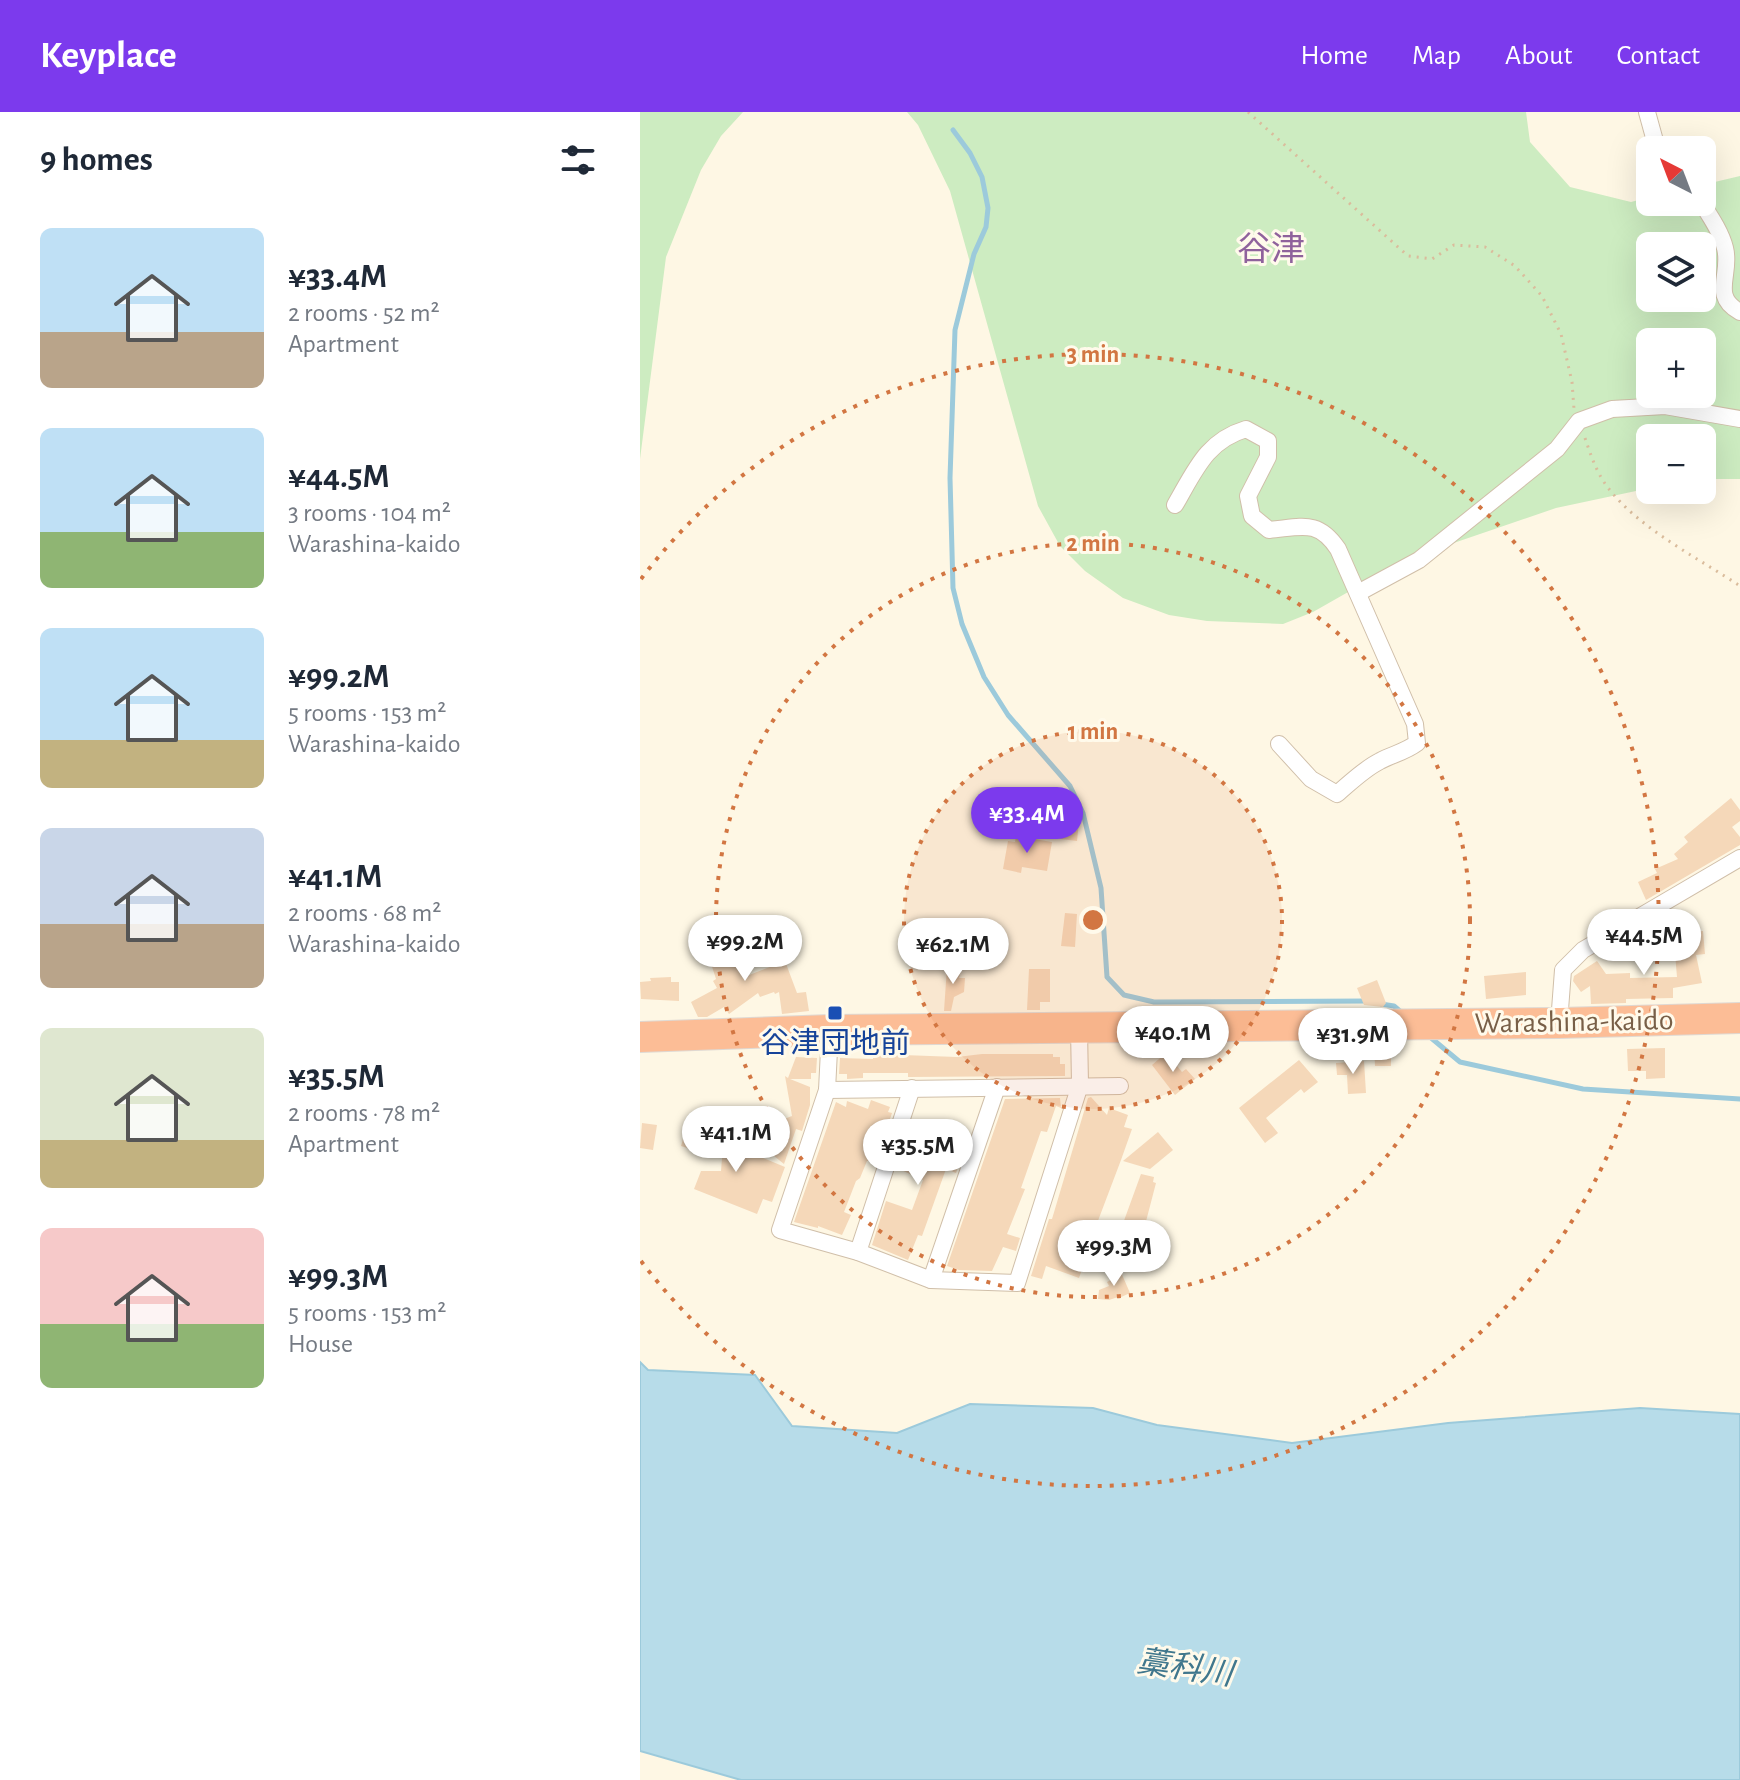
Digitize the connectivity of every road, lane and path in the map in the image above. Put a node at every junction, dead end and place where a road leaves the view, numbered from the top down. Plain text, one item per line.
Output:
1 (1248, 112) edge
2 (1647, 112) edge
3 (1654, 136) edge
4 (1709, 216) edge
5 (1740, 312) edge
6 (1740, 419) edge
7 (1579, 421) junction
8 (1175, 505) dead end
9 (1740, 586) edge
10 (1358, 593) junction
11 (1279, 744) dead end
12 (1740, 858) edge
13 (1740, 1018) edge
14 (1559, 1023) junction
15 (1079, 1028) junction
16 (830, 1030) junction
17 (640, 1037) edge
18 (1080, 1085) junction
19 (1120, 1086) dead end
20 (997, 1087) junction
21 (912, 1088) junction
22 (827, 1090) junction
23 (858, 1252) junction
24 (931, 1280) junction

1 - 7 path
2 - 3 street
4 - 5 street
6 - 7 street
7 - 9 path
7 - 10 street
8 - 10 street
10 - 11 street
12 - 14 street
13 - 14 highway, Warashina-kaido
14 - 15 highway, Warashina-kaido
15 - 16 highway, Warashina-kaido
15 - 18 street
16 - 17 highway, Warashina-kaido
16 - 22 street
18 - 19 street
18 - 20 street
18 - 24 street
20 - 21 street
20 - 24 street
21 - 22 street
21 - 23 street
22 - 23 street
23 - 24 street

